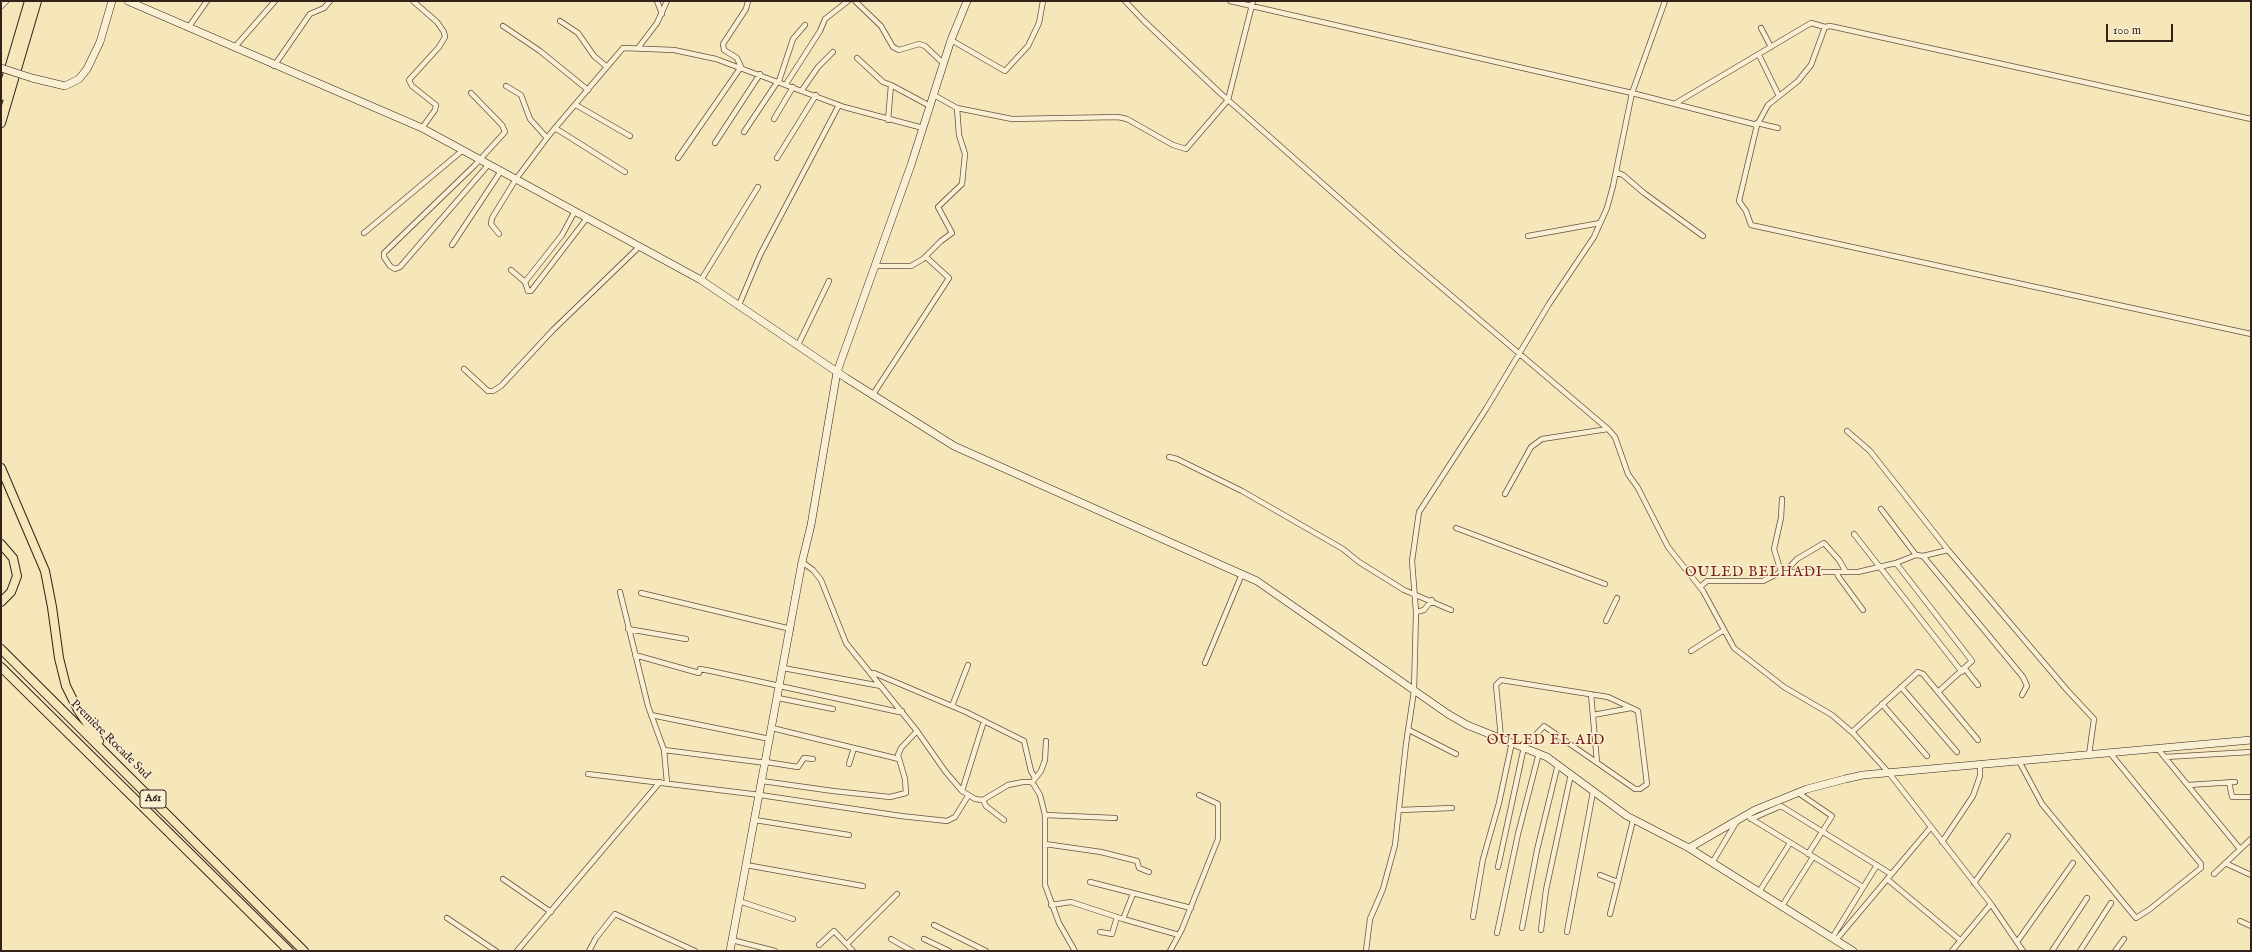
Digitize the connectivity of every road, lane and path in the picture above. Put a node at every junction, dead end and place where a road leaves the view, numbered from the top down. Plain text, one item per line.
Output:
1 (5, 1) edge
2 (29, 1) edge
3 (36, 1) edge
4 (112, 1) edge
5 (128, 1) edge
6 (207, 1) edge
7 (275, 1) edge
8 (330, 1) edge
9 (413, 1) edge
10 (657, 1) edge
11 (667, 1) edge
12 (748, 1) edge
13 (848, 1) edge
14 (855, 1) edge
15 (967, 1) edge
16 (1043, 1) edge
17 (1125, 1) edge
18 (1230, 1) edge
19 (1665, 1) edge
20 (139, 3) edge
21 (1252, 3) edge
22 (1, 5) edge
23 (662, 14) junction
24 (560, 20) dead end
25 (805, 25) dead end
26 (503, 26) dead end
27 (1825, 27) junction
28 (188, 28) junction
29 (1760, 28) dead end
30 (952, 40) junction
31 (1771, 47) junction
32 (234, 48) junction
33 (638, 48) junction
34 (833, 52) dead end
35 (1758, 55) junction
36 (857, 58) dead end
37 (944, 64) junction
38 (274, 66) junction
39 (606, 67) junction
40 (741, 67) junction
41 (1, 68) edge
42 (760, 74) junction
43 (778, 81) junction
44 (786, 84) junction
45 (890, 85) junction
46 (506, 86) dead end
47 (793, 87) junction
48 (588, 90) junction
49 (802, 90) junction
50 (471, 93) dead end
51 (1632, 93) junction
52 (816, 95) junction
53 (1, 96) edge
54 (934, 96) junction
55 (1779, 96) junction
56 (1228, 100) junction
57 (1676, 104) junction
58 (576, 105) junction
59 (839, 105) junction
60 (930, 106) junction
61 (957, 108) junction
62 (774, 119) dead end
63 (2251, 119) edge
64 (888, 120) junction
65 (1, 123) edge
66 (1757, 124) junction
67 (422, 128) junction
68 (555, 128) junction
69 (923, 128) junction
70 (1778, 128) dead end
71 (744, 132) dead end
72 (630, 136) dead end
73 (547, 138) junction
74 (715, 143) dead end
75 (462, 150) junction
76 (678, 158) dead end
77 (777, 158) dead end
78 (480, 160) junction
79 (489, 164) junction
80 (501, 171) junction
81 (625, 172) dead end
82 (1616, 172) junction
83 (516, 179) junction
84 (758, 187) dead end
85 (575, 211) junction
86 (587, 218) junction
87 (1600, 223) junction
88 (364, 233) dead end
89 (499, 234) dead end
90 (1528, 236) dead end
91 (1703, 236) dead end
92 (452, 245) dead end
93 (640, 246) junction
94 (926, 257) junction
95 (874, 266) junction
96 (511, 270) dead end
97 (701, 280) junction
98 (829, 281) dead end
99 (525, 282) junction
100 (739, 305) junction
101 (2251, 334) edge
102 (798, 346) junction
103 (1518, 354) junction
104 (464, 369) dead end
105 (837, 372) junction
106 (872, 396) junction
107 (1608, 429) junction
108 (1847, 431) dead end
109 (1169, 458) dead end
110 (1, 468) edge
111 (1504, 494) dead end
112 (1782, 499) dead end
113 (1881, 509) dead end
114 (1456, 528) dead end
115 (1854, 534) dead end
116 (1, 544) edge
117 (1948, 550) junction
118 (1916, 555) junction
119 (1923, 556) junction
120 (802, 562) junction
121 (1896, 563) junction
122 (1879, 567) junction
123 (1783, 572) junction
124 (1837, 572) junction
125 (1846, 572) junction
126 (1242, 574) junction
127 (1605, 584) dead end
128 (1700, 587) junction
129 (620, 592) dead end
130 (641, 593) dead end
131 (1415, 593) junction
132 (1617, 598) dead end
133 (1432, 600) junction
134 (1, 602) edge
135 (1451, 610) dead end
136 (1863, 610) dead end
137 (1416, 612) junction
138 (1606, 621) dead end
139 (628, 629) junction
140 (791, 629) junction
141 (1724, 630) junction
142 (686, 639) dead end
143 (1, 649) edge
144 (1691, 650) dead end
145 (635, 655) junction
146 (1204, 663) dead end
147 (968, 665) dead end
148 (1, 668) edge
149 (783, 668) junction
150 (1963, 670) junction
151 (1, 671) edge
152 (871, 674) junction
153 (11, 677) junction
154 (780, 685) junction
155 (1978, 685) dead end
156 (881, 686) junction
157 (1901, 687) junction
158 (1414, 691) junction
159 (1938, 692) junction
160 (1591, 694) junction
161 (2022, 696) dead end
162 (778, 698) junction
163 (1882, 704) junction
164 (952, 706) junction
165 (1632, 708) junction
166 (833, 709) dead end
167 (902, 711) junction
168 (651, 715) junction
169 (1593, 715) junction
170 (984, 720) junction
171 (772, 728) junction
172 (1409, 730) junction
173 (917, 731) junction
174 (1852, 732) junction
175 (1501, 738) junction
176 (770, 739) junction
177 (1978, 740) dead end
178 (2251, 740) edge
179 (1046, 741) dead end
180 (1512, 742) junction
181 (1524, 747) junction
182 (854, 748) junction
183 (2158, 749) junction
184 (664, 750) junction
185 (1957, 752) dead end
186 (2251, 752) edge
187 (1539, 753) junction
188 (2110, 753) junction
189 (1456, 754) dead end
190 (2089, 755) junction
191 (1927, 756) dead end
192 (2165, 757) junction
193 (813, 759) dead end
194 (899, 760) junction
195 (2019, 761) junction
196 (115, 762) junction
197 (1597, 762) junction
198 (766, 763) junction
199 (849, 764) dead end
200 (1558, 764) junction
201 (1980, 765) junction
202 (1889, 773) junction
203 (588, 774) dead end
204 (1571, 774) junction
205 (1035, 778) junction
206 (762, 781) junction
207 (660, 782) junction
208 (1031, 782) junction
209 (2229, 782) junction
210 (2235, 782) dead end
211 (667, 783) junction
212 (2188, 785) junction
213 (962, 791) junction
214 (1593, 792) junction
215 (1797, 792) junction
216 (760, 795) junction
217 (1199, 795) dead end
218 (968, 796) junction
219 (2251, 797) edge
220 (983, 800) junction
221 (1452, 808) dead end
222 (1400, 810) junction
223 (1045, 815) junction
224 (1745, 817) junction
225 (1115, 818) dead end
226 (755, 820) junction
227 (1004, 820) dead end
228 (1633, 820) junction
229 (1931, 827) junction
230 (1823, 832) junction
231 (849, 835) dead end
232 (2008, 836) dead end
233 (2251, 839) edge
234 (1942, 842) junction
235 (1790, 843) junction
236 (1045, 844) junction
237 (1689, 848) junction
238 (2240, 849) junction
239 (1810, 855) junction
240 (1712, 863) junction
241 (2072, 863) dead end
242 (2225, 863) junction
243 (746, 865) junction
244 (1876, 865) junction
245 (1498, 867) dead end
246 (1149, 872) dead end
247 (1891, 874) junction
248 (2214, 874) dead end
249 (1600, 875) dead end
250 (2251, 875) edge
251 (503, 879) dead end
252 (1887, 879) junction
253 (1090, 882) dead end
254 (1618, 882) junction
255 (1974, 883) junction
256 (864, 886) dead end
257 (1863, 887) junction
258 (1759, 892) junction
259 (896, 894) dead end
260 (1133, 894) junction
261 (2087, 898) dead end
262 (740, 901) junction
263 (1991, 904) junction
264 (2111, 904) dead end
265 (1052, 905) junction
266 (1782, 906) junction
267 (1191, 908) junction
268 (551, 912) junction
269 (1610, 914) dead end
270 (1117, 917) junction
271 (1473, 917) dead end
272 (447, 918) dead end
273 (793, 919) dead end
274 (1123, 919) junction
275 (2240, 921) dead end
276 (934, 925) dead end
277 (2251, 926) edge
278 (1522, 928) dead end
279 (1542, 930) dead end
280 (1100, 932) dead end
281 (1567, 932) dead end
282 (1497, 933) dead end
283 (1179, 935) junction
284 (891, 938) dead end
285 (924, 939) dead end
286 (1834, 939) junction
287 (2124, 939) dead end
288 (732, 940) junction
289 (1960, 940) junction
290 (2017, 942) junction
291 (847, 944) junction
292 (819, 945) dead end
293 (289, 951) edge
294 (304, 951) edge
295 (496, 951) edge
296 (517, 951) edge
297 (589, 951) edge
298 (695, 951) edge
299 (730, 951) edge
300 (775, 951) edge
301 (853, 951) edge
302 (912, 951) edge
303 (949, 951) edge
304 (986, 951) edge
305 (1074, 951) edge
306 (1170, 951) edge
307 (1366, 951) edge
308 (1852, 951) edge
309 (1952, 951) edge
310 (2023, 951) edge
311 (2052, 951) edge
312 (2080, 951) edge
313 (2115, 951) edge

1 - 22 street
2 - 53 highway
3 - 65 highway
4 - 41 street, bridge
5 - 20 street
6 - 28 street
7 - 32 street
8 - 38 street
9 - 67 street
10 - 23 street
11 - 23 street
12 - 40 street
13 - 44 street
14 - 37 street
15 - 30 street
16 - 30 street
17 - 56 street
18 - 21 street
19 - 51 street
20 - 28 street
21 - 51 street
21 - 56 street
23 - 33 street
24 - 39 street
25 - 43 street
26 - 48 street
27 - 31 street
27 - 55 street
27 - 63 street
28 - 32 street
29 - 31 street
30 - 37 street
31 - 35 street
32 - 38 street
33 - 39 street
33 - 40 street
34 - 49 street
35 - 55 street
35 - 57 street
36 - 45 street
37 - 54 street
38 - 67 street
39 - 48 street
40 - 42 street
40 - 76 street
42 - 43 street
42 - 74 street
43 - 44 street
43 - 71 street
44 - 47 street
45 - 60 street
45 - 64 street
46 - 73 street
47 - 49 street
47 - 62 street
48 - 58 street
49 - 52 street
50 - 78 street
51 - 57 street
51 - 82 street
52 - 59 street
52 - 77 street
54 - 60 street
54 - 61 street
55 - 66 street
56 - 61 street
56 - 103 street
57 - 66 street
58 - 68 street
58 - 72 street
59 - 64 street
59 - 100 street
60 - 69 street
61 - 94 street
64 - 69 street
66 - 70 street
66 - 101 street
67 - 75 street
68 - 73 street
68 - 81 street
69 - 95 street
73 - 83 street
75 - 78 street
75 - 88 street
78 - 79 street
78 - 79 street
79 - 80 street
80 - 83 street
80 - 92 street
82 - 87 street
82 - 91 street
83 - 85 street
83 - 89 street
84 - 97 street
85 - 86 street
85 - 99 street
86 - 93 street
86 - 99 street
87 - 90 street
87 - 103 street
93 - 97 street
93 - 104 street
94 - 95 street
94 - 106 street
95 - 105 street
96 - 99 street
97 - 100 street
98 - 102 street
100 - 102 street
102 - 105 street
103 - 107 street
103 - 131 street
105 - 106 street
105 - 120 street
106 - 126 street
107 - 111 street
107 - 128 street
108 - 117 street
109 - 131 street
110 - 196 highway
112 - 123 street
113 - 118 street
114 - 127 street
115 - 122 street
116 - 134 highway
117 - 119 street
117 - 190 street
118 - 119 street
118 - 121 street
119 - 161 street
120 - 140 street
120 - 152 street
121 - 122 street
121 - 150 street
122 - 125 street
122 - 150 street
123 - 124 street
123 - 125 street
123 - 128 street
124 - 125 street
124 - 136 street
126 - 146 street
126 - 158 street
128 - 141 street
129 - 139 street
130 - 140 street
131 - 133 street
131 - 137 street
132 - 138 street
133 - 135 street
133 - 137 street
137 - 158 street
139 - 142 street
139 - 145 street
140 - 149 street
141 - 144 street
141 - 174 street
143 - 196 highway, Première Rocade Sud / A61
145 - 154 street
145 - 168 street
147 - 164 street
148 - 153 highway, Première Rocade Sud / A61
149 - 154 street
149 - 156 street
150 - 155 street
150 - 159 street
151 - 153 highway
152 - 156 street
152 - 164 street
153 - 293 highway, Première Rocade Sud / A61
154 - 162 street
154 - 167 street
156 - 167 street
157 - 159 street
157 - 163 street
157 - 185 street
158 - 172 street
158 - 175 street
159 - 177 street
160 - 165 street
160 - 169 street
160 - 175 street
162 - 166 street
162 - 171 street
163 - 174 street
163 - 191 street
164 - 170 street
165 - 169 street
165 - 197 street
167 - 173 street
168 - 176 street
168 - 184 street
169 - 197 street
170 - 205 street
170 - 213 street
171 - 176 street
171 - 182 street
172 - 189 street
172 - 222 street
173 - 194 street
173 - 213 street
174 - 202 street
175 - 180 street
176 - 198 street
178 - 183 street
179 - 205 street
180 - 181 street
180 - 271 street
181 - 187 street
181 - 197 street
181 - 245 street
182 - 194 street
182 - 199 street
183 - 188 street
183 - 192 street
184 - 198 street
184 - 211 street
186 - 192 street
187 - 200 street
187 - 282 street
188 - 190 street
188 - 195 street
190 - 195 street
192 - 212 street
193 - 198 street
194 - 206 street
195 - 201 street
196 - 294 highway, Première Rocade Sud / A61
198 - 206 street
200 - 204 street
200 - 278 street
201 - 202 street
201 - 234 street
202 - 215 street
202 - 229 street
203 - 207 street
204 - 214 street
204 - 279 street
205 - 208 street
206 - 216 street
207 - 211 street
207 - 268 street
208 - 220 street
208 - 223 street
209 - 210 street
209 - 212 street
209 - 219 street
211 - 216 street
212 - 238 street
213 - 218 street
214 - 228 street
214 - 281 street
215 - 224 street
215 - 230 street
216 - 218 street
216 - 226 street
217 - 267 street
218 - 220 street
220 - 227 street
221 - 222 street
222 - 307 street
223 - 225 street
223 - 236 street
224 - 230 street
224 - 235 street
224 - 237 street
224 - 240 street
226 - 231 street
226 - 243 street
228 - 237 street
228 - 254 street
229 - 234 street
229 - 247 street
230 - 239 street
230 - 244 street
232 - 255 street
233 - 238 street
234 - 255 street
235 - 239 street
235 - 258 street
236 - 246 street
236 - 265 street
237 - 240 street
238 - 242 street
239 - 257 street
239 - 266 street
240 - 258 street
241 - 290 street
242 - 248 street
242 - 250 street
243 - 256 street
243 - 262 street
244 - 247 street
244 - 257 street
247 - 252 street
249 - 254 street
251 - 268 street
252 - 286 street
252 - 289 street
253 - 260 street
254 - 269 street
255 - 263 street
257 - 286 street
258 - 266 street
259 - 291 street
260 - 267 street
260 - 274 street
261 - 311 street
262 - 273 street
262 - 288 street
263 - 289 street
263 - 290 street
264 - 312 street
265 - 270 street
265 - 305 street
266 - 286 street
267 - 283 street
268 - 296 street
270 - 274 street
270 - 280 street
272 - 295 street
274 - 283 street
275 - 277 street
276 - 304 street
283 - 306 street
284 - 302 street
285 - 303 street
286 - 308 street
287 - 313 street
288 - 299 street
288 - 300 street
289 - 309 street
290 - 310 street
291 - 292 street
291 - 301 street
297 - 298 street

